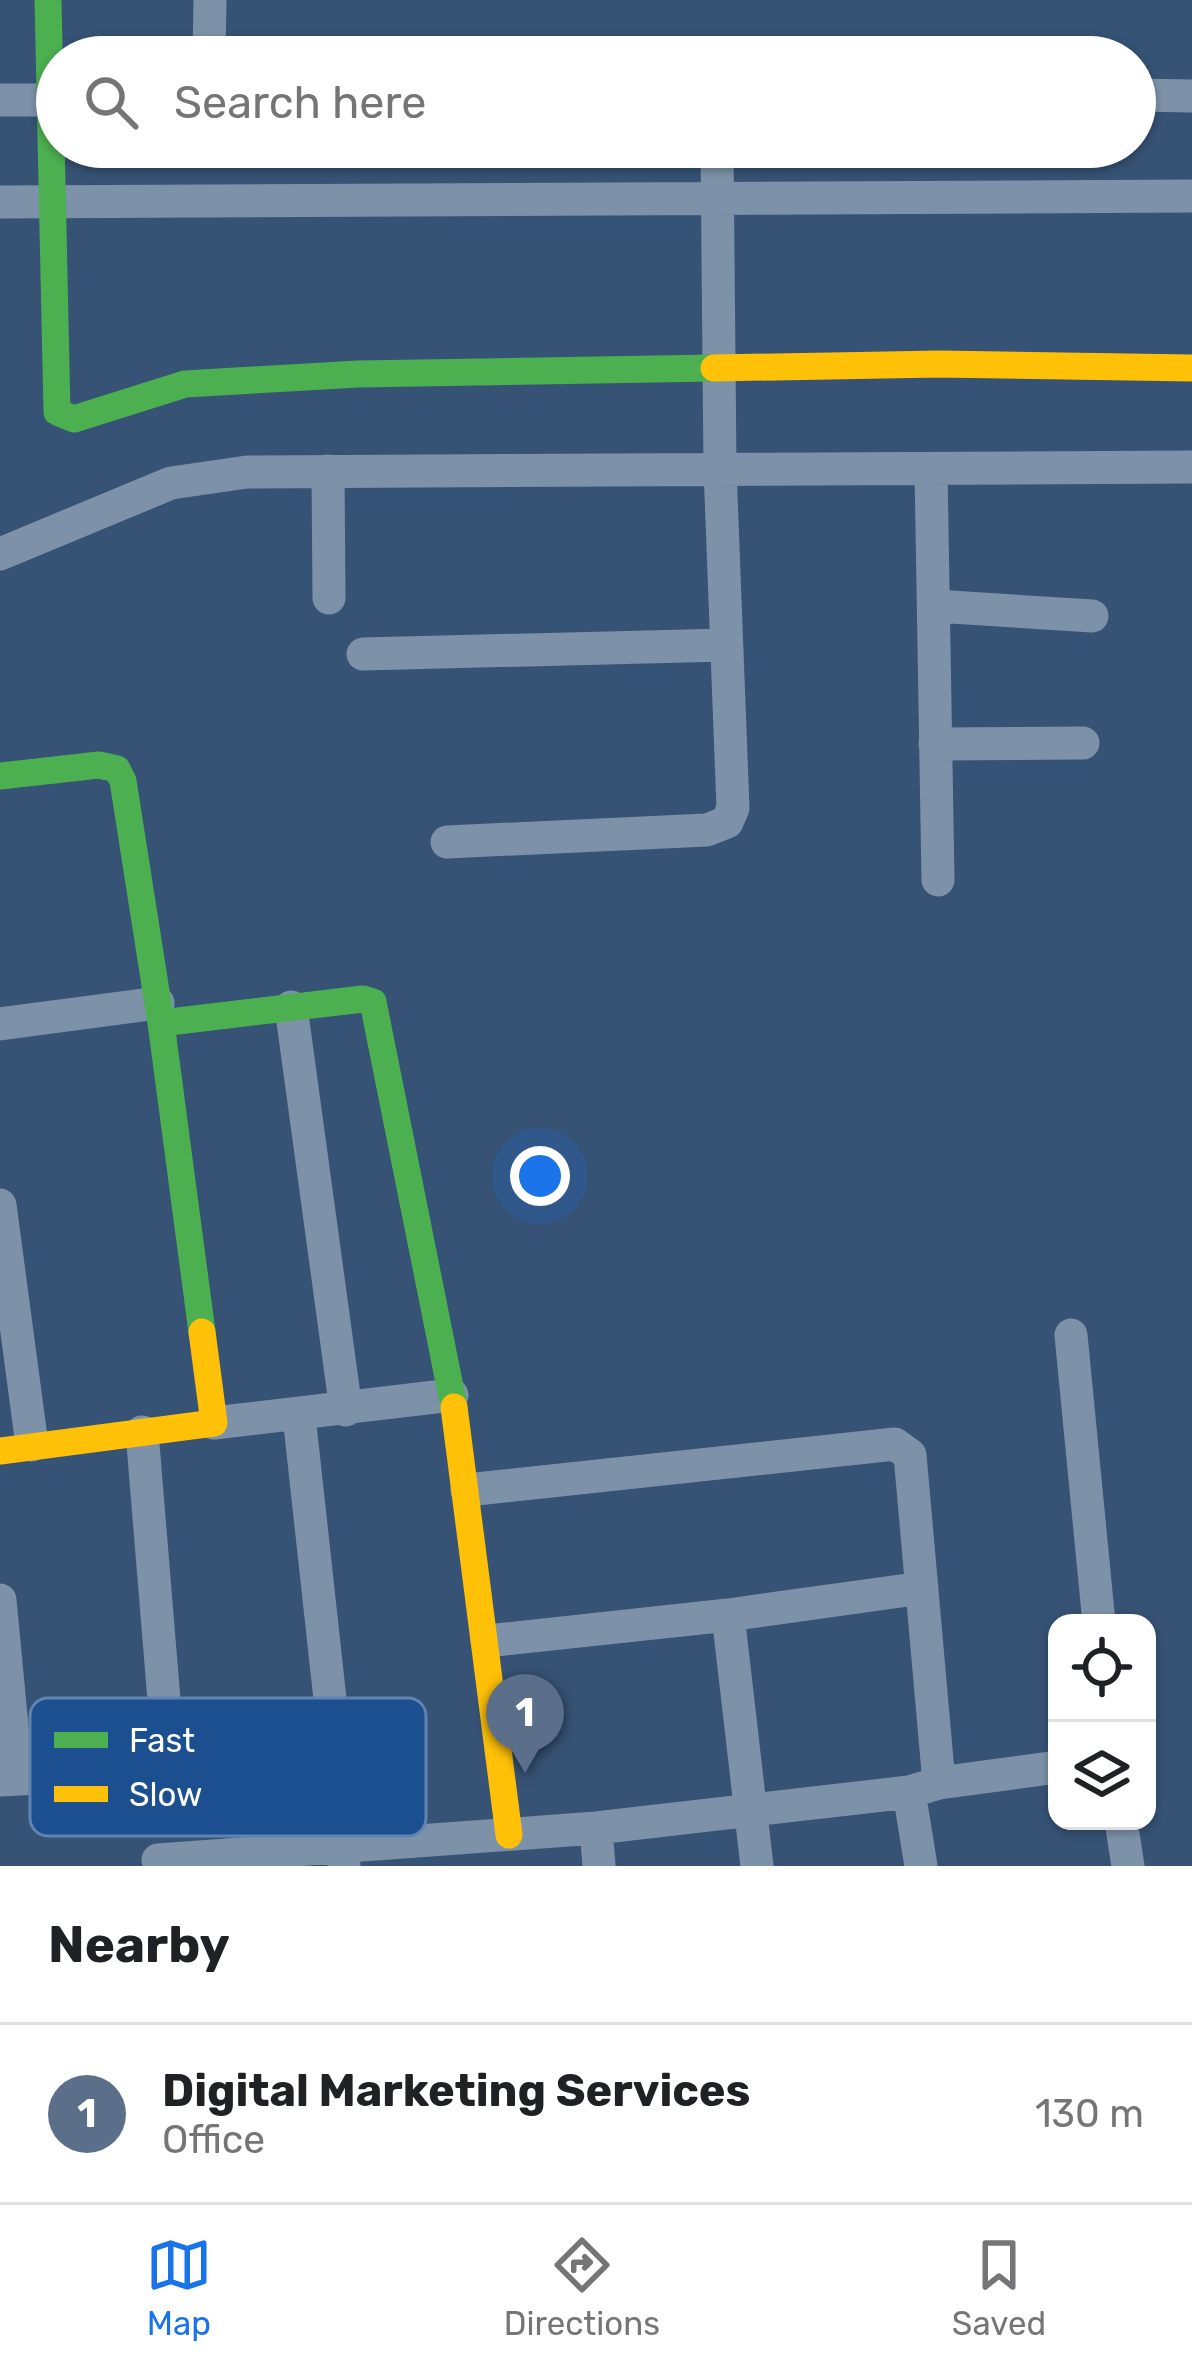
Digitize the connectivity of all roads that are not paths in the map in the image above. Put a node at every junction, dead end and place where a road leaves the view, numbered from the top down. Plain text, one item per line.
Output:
1 (48, 0) edge
2 (210, 0) edge
3 (50, 36) edge
4 (209, 36) edge
5 (1156, 95) edge
6 (1192, 96) edge
7 (0, 100) edge
8 (36, 100) edge
9 (52, 168) edge
10 (717, 168) edge
11 (717, 196) junction
12 (1192, 196) edge
13 (0, 202) edge
14 (52, 203) junction
15 (1192, 368) edge
16 (721, 370) junction
17 (1192, 467) edge
18 (721, 469) junction
19 (931, 470) junction
20 (328, 471) junction
21 (0, 554) edge
22 (329, 598) dead end
23 (935, 606) junction
24 (1093, 616) dead end
25 (726, 645) junction
26 (363, 654) dead end
27 (1083, 743) dead end
28 (935, 744) junction
29 (0, 776) edge
30 (447, 842) dead end
31 (938, 880) dead end
32 (291, 1007) junction
33 (159, 1013) junction
34 (0, 1024) edge
35 (0, 1205) edge
36 (1071, 1335) dead end
37 (452, 1395) junction
38 (346, 1410) junction
39 (298, 1416) junction
40 (214, 1424) junction
41 (142, 1432) junction
42 (16, 1448) edge
43 (467, 1490) junction
44 (922, 1588) junction
45 (0, 1600) edge
46 (1099, 1614) edge
47 (728, 1615) junction
48 (487, 1641) junction
49 (164, 1698) edge
50 (330, 1698) edge
51 (1048, 1768) edge
52 (8, 1779) edge
53 (924, 1787) junction
54 (750, 1810) junction
55 (596, 1828) junction
56 (1122, 1830) edge
57 (509, 1835) junction
58 (343, 1857) edge
59 (158, 1860) dead end
60 (599, 1866) edge
61 (757, 1866) edge
62 (921, 1866) edge
63 (1128, 1866) edge

1 - 3 street
2 - 4 street
5 - 6 street
7 - 8 street
9 - 14 street
10 - 11 street
11 - 12 street
11 - 14 street
11 - 16 street
13 - 14 street
14 - 16 street
15 - 16 street
16 - 18 street
17 - 19 street
18 - 19 street
18 - 20 street
18 - 25 street
19 - 23 street
20 - 21 street
20 - 22 street
23 - 24 street
23 - 28 street
25 - 26 street
25 - 30 street
27 - 28 street
28 - 31 street
29 - 33 street
32 - 33 street
32 - 37 street
32 - 38 street
33 - 34 street
33 - 40 street
35 - 42 street
36 - 46 street
37 - 38 street
37 - 43 street
38 - 39 street
39 - 40 street
39 - 50 street
40 - 41 street
41 - 42 street
41 - 49 street
43 - 44 street
43 - 48 street
44 - 47 street
44 - 53 street
45 - 52 street
47 - 48 street
47 - 54 street
48 - 57 street
51 - 53 street
53 - 54 street
53 - 62 street
54 - 55 street
54 - 61 street
55 - 57 street
55 - 60 street
56 - 63 street
57 - 58 street
58 - 59 street

